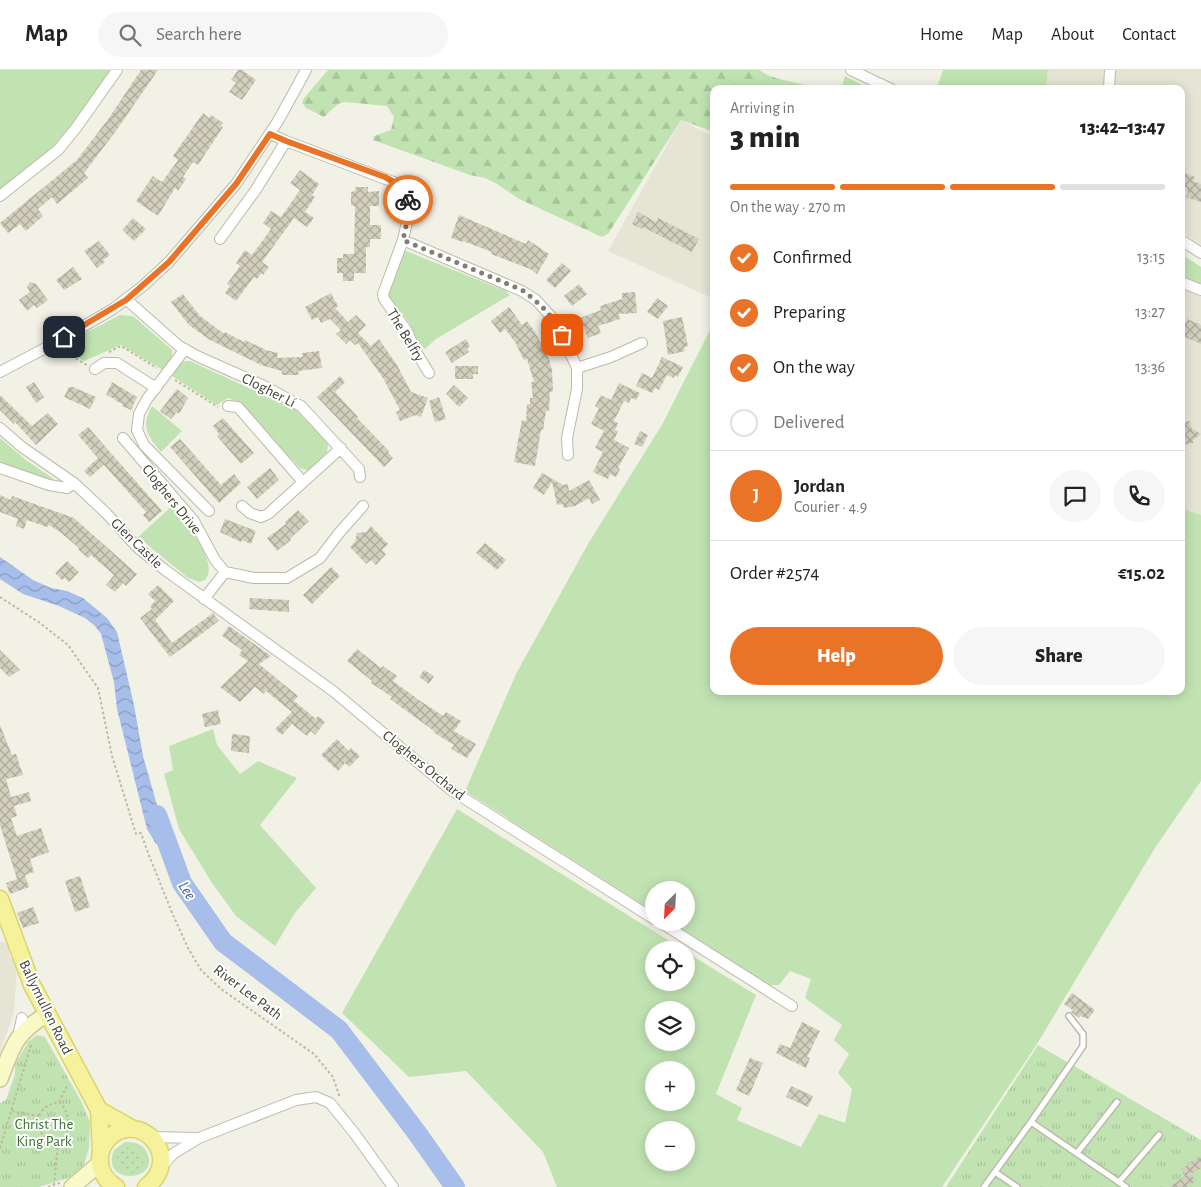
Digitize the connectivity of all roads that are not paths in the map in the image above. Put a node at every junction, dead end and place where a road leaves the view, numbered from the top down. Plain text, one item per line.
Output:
1 (117, 70) edge
2 (306, 70) edge
3 (851, 70) edge
4 (1110, 70) edge
5 (883, 85) edge
6 (1109, 85) edge
7 (270, 134) junction
8 (286, 141) junction
9 (0, 196) edge
10 (220, 239) dead end
11 (403, 240) junction
12 (1185, 243) edge
13 (1201, 253) edge
14 (1185, 284) edge
15 (1201, 290) edge
16 (126, 300) junction
17 (642, 343) dead end
18 (185, 349) junction
19 (577, 368) junction
20 (95, 369) road end
21 (0, 372) edge
22 (429, 374) dead end
23 (156, 388) junction
24 (228, 406) dead end
25 (0, 428) edge
26 (122, 438) dead end
27 (341, 448) junction
28 (568, 454) dead end
29 (0, 468) edge
30 (360, 477) dead end
31 (303, 482) junction
32 (74, 484) junction
33 (242, 506) dead end
34 (363, 506) dead end
35 (209, 511) dead end
36 (225, 572) junction
37 (204, 599) junction
38 (0, 899) edge
39 (645, 913) edge
40 (674, 931) edge
41 (792, 1006) dead end
42 (47, 1014) junction
43 (1069, 1016) dead end
44 (22, 1018) dead end
45 (25, 1040) junction
46 (0, 1079) edge
47 (1117, 1102) dead end
48 (99, 1110) junction
49 (1031, 1122) junction
50 (133, 1129) junction
51 (1159, 1135) dead end
52 (151, 1137) junction
53 (199, 1138) junction
54 (1077, 1153) junction
55 (100, 1157) junction
56 (995, 1172) junction
57 (160, 1176) edge
58 (1119, 1182) junction
59 (72, 1187) edge
60 (116, 1187) edge
61 (146, 1187) edge
62 (393, 1187) edge
63 (984, 1187) edge
64 (1017, 1187) edge
65 (1126, 1187) edge

1 - 9 street
2 - 7 street
3 - 5 street
4 - 6 street
7 - 8 street, The Belfry
7 - 16 street
8 - 10 street
8 - 11 street, The Belfry
11 - 19 street
11 - 22 street, The Belfry
12 - 13 street
14 - 15 street
16 - 18 street, Clogher Lí
16 - 21 street
17 - 19 street
18 - 23 street
18 - 27 street, Clogher Lí
19 - 28 street
20 - 23 street
23 - 35 street
24 - 31 street, Clogher Lí
25 - 32 street, Glen Castle
26 - 36 street, Cloghers Drive
27 - 30 street, Clogher Lí
27 - 31 street
29 - 32 street
31 - 33 street
32 - 37 street, Glen Castle
34 - 36 street
36 - 37 street
37 - 39 street, Cloghers Orchard
38 - 42 main road, Ballymullen Road
40 - 41 street
42 - 45 main road
42 - 48 main road, Ballymullen Road
43 - 49 lane
44 - 45 street, Ballymullen Road
45 - 46 main road, Ballymullen Road
47 - 54 lane
48 - 50 main road
48 - 55 main road
49 - 54 lane
49 - 56 lane
50 - 52 main road
50 - 55 main road
51 - 58 lane
52 - 53 street
52 - 57 main road
53 - 57 street
53 - 62 street
54 - 58 lane
55 - 59 main road
55 - 60 main road
56 - 63 lane
56 - 64 lane
57 - 61 main road
58 - 65 lane

